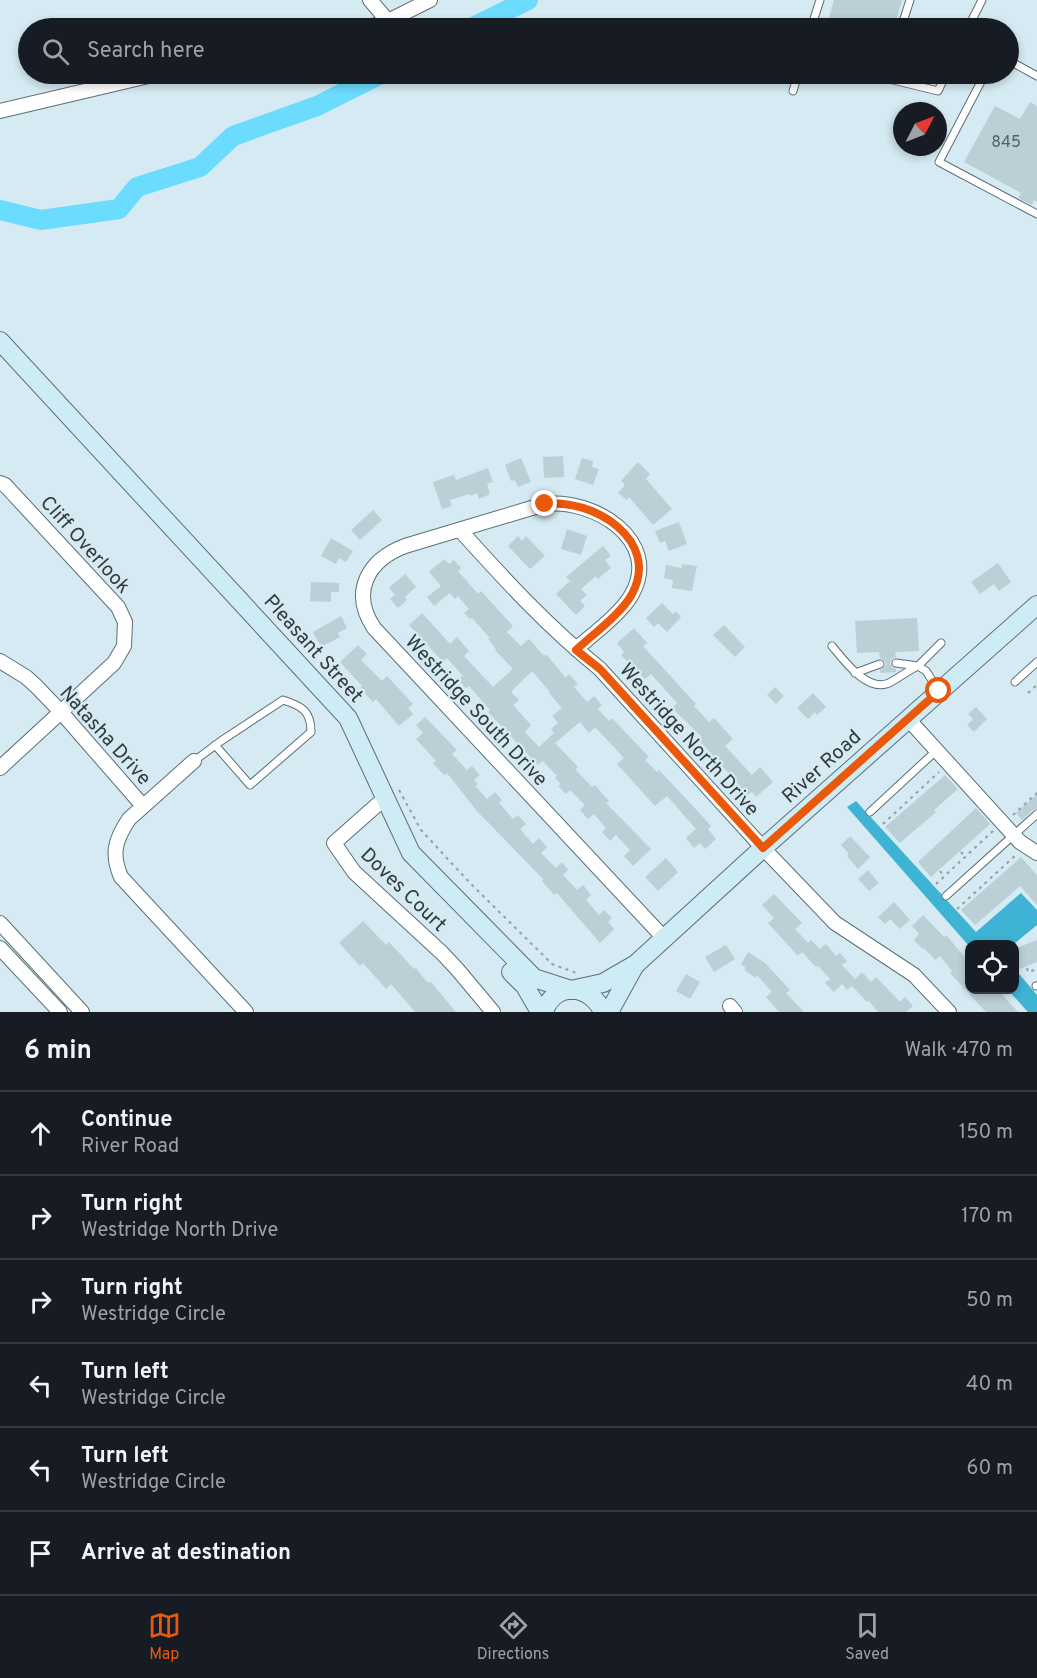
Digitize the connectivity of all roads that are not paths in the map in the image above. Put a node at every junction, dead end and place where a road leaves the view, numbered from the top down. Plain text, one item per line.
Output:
1 (370, 0) edge
2 (430, 0) edge
3 (820, 0) edge
4 (910, 0) edge
5 (982, 0) edge
6 (385, 18) edge
7 (394, 18) edge
8 (815, 18) edge
9 (904, 18) edge
10 (973, 18) edge
11 (1019, 66) edge
12 (1037, 76) edge
13 (115, 84) edge
14 (795, 84) edge
15 (912, 84) edge
16 (942, 84) edge
17 (980, 84) edge
18 (793, 91) dead end
19 (0, 111) edge
20 (1037, 214) edge
21 (0, 341) edge
22 (0, 357) edge
23 (0, 483) edge
24 (460, 530) junction
25 (1037, 605) edge
26 (941, 643) dead end
27 (832, 646) dead end
28 (576, 650) junction
29 (0, 661) edge
30 (1037, 662) edge
31 (896, 663) dead end
32 (880, 664) dead end
33 (918, 666) junction
34 (855, 673) junction
35 (1015, 682) dead end
36 (939, 691) junction
37 (61, 712) junction
38 (908, 718) junction
39 (215, 745) junction
40 (937, 750) junction
41 (194, 761) joint
42 (0, 768) edge
43 (382, 803) junction
44 (144, 806) junction
45 (870, 812) dead end
46 (1037, 814) edge
47 (1014, 835) junction
48 (763, 848) junction
49 (1037, 853) edge
50 (946, 896) dead end
51 (1, 925) edge
52 (663, 937) junction
53 (0, 948) edge
54 (636, 964) junction
55 (571, 990) junction
56 (60, 1012) edge
57 (81, 1012) edge
58 (246, 1012) edge
59 (493, 1012) edge
60 (542, 1012) edge
61 (603, 1012) edge
62 (609, 1012) edge
63 (949, 1012) edge

1 - 6 street
2 - 7 street
3 - 8 lane
4 - 9 lane
5 - 10 lane
11 - 12 lane
13 - 19 street
14 - 18 lane
15 - 16 lane
17 - 20 lane
21 - 43 main road, Pleasant Street
22 - 43 main road, Pleasant Street
23 - 37 street, Cliff Overlook
24 - 28 street, Westridge North Drive
24 - 28 street, Westridge South Drive
24 - 52 street, Westridge South Drive
25 - 36 main road, River Road
26 - 33 lane
27 - 34 lane
28 - 48 street, Westridge North Drive
29 - 37 street, Natasha Drive
30 - 35 lane
31 - 33 lane
32 - 34 lane
33 - 34 lane
33 - 36 lane
36 - 38 main road, River Road
37 - 42 street, Cliff Overlook
37 - 44 street, Natasha Drive
38 - 40 street
38 - 48 main road, River Road
39 - 39 lane
39 - 41 lane
40 - 45 lane
40 - 47 street
41 - 44 street
43 - 55 main road, Pleasant Street
43 - 59 street, Doves Court
43 - 60 main road, Pleasant Street
44 - 58 street, Natasha Drive
46 - 47 lane
47 - 49 street
47 - 50 lane
48 - 52 main road, River Road
48 - 63 street, Westridge North Drive
51 - 57 street
52 - 54 main road, River Road
53 - 56 street
54 - 55 main road, River Road
54 - 62 main road, River Road
55 - 60 main road
55 - 61 main road, Pleasant Street

